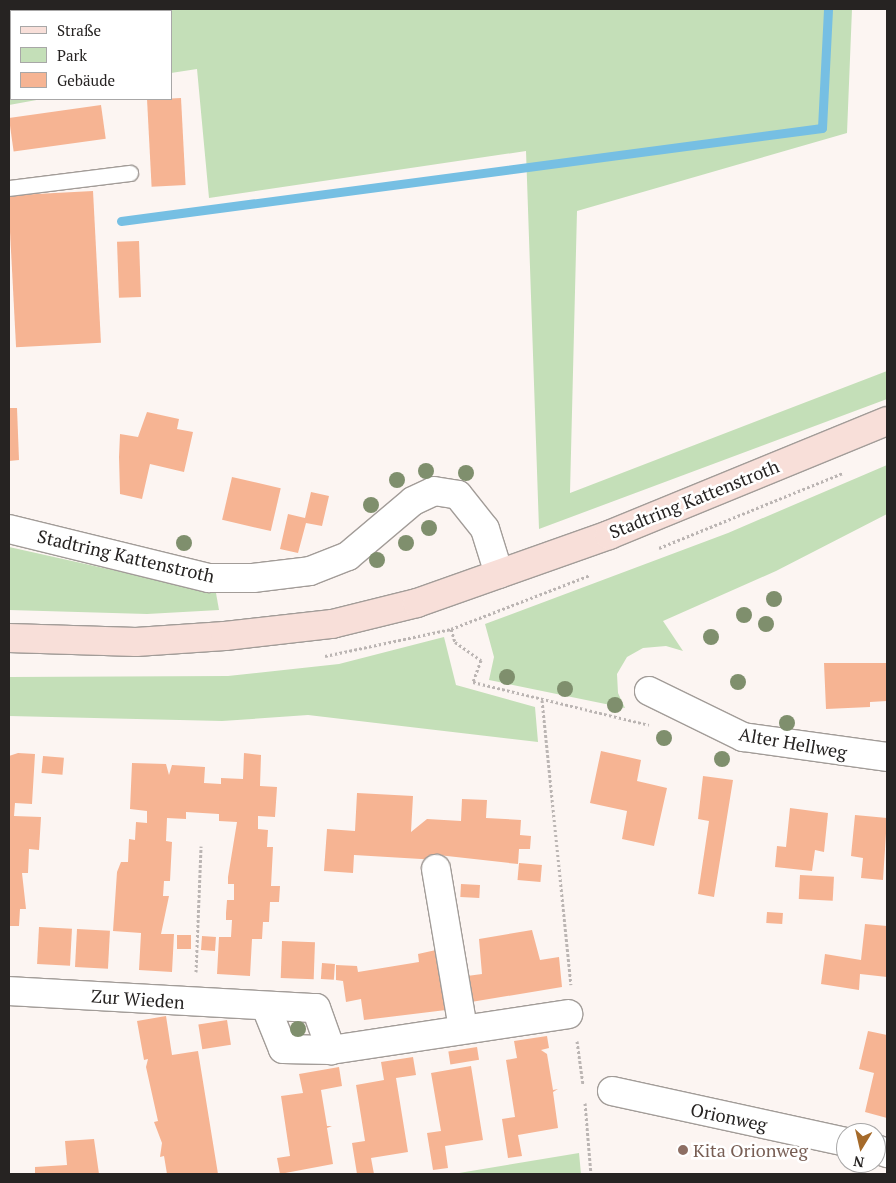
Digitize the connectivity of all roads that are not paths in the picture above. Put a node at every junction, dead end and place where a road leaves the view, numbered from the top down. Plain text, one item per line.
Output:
1 (130, 173) dead end
2 (9, 188) edge
3 (887, 421) edge
4 (9, 529) edge
5 (499, 574) junction
6 (9, 634) edge
7 (9, 638) edge
8 (44, 640) junction
9 (649, 691) dead end
10 (887, 757) edge
11 (436, 869) dead end
12 (9, 991) edge
13 (266, 1007) junction
14 (572, 1013) road end
15 (463, 1029) junction
16 (331, 1050) junction
17 (612, 1091) dead end
18 (836, 1140) edge

1 - 2 lane
3 - 5 main road, Stadtring Kattenstroth
4 - 5 street, Stadtring Kattenstroth
5 - 8 main road, Stadtring Kattenstroth
6 - 8 main road, Stadtring Kattenstroth
7 - 8 main road, Stadtring Kattenstroth
9 - 10 street, Alter Hellweg
11 - 15 street
12 - 13 street, Zur Wieden
13 - 16 street
13 - 16 street, Zur Wieden
14 - 15 street
15 - 16 street
17 - 18 street, Orionweg

